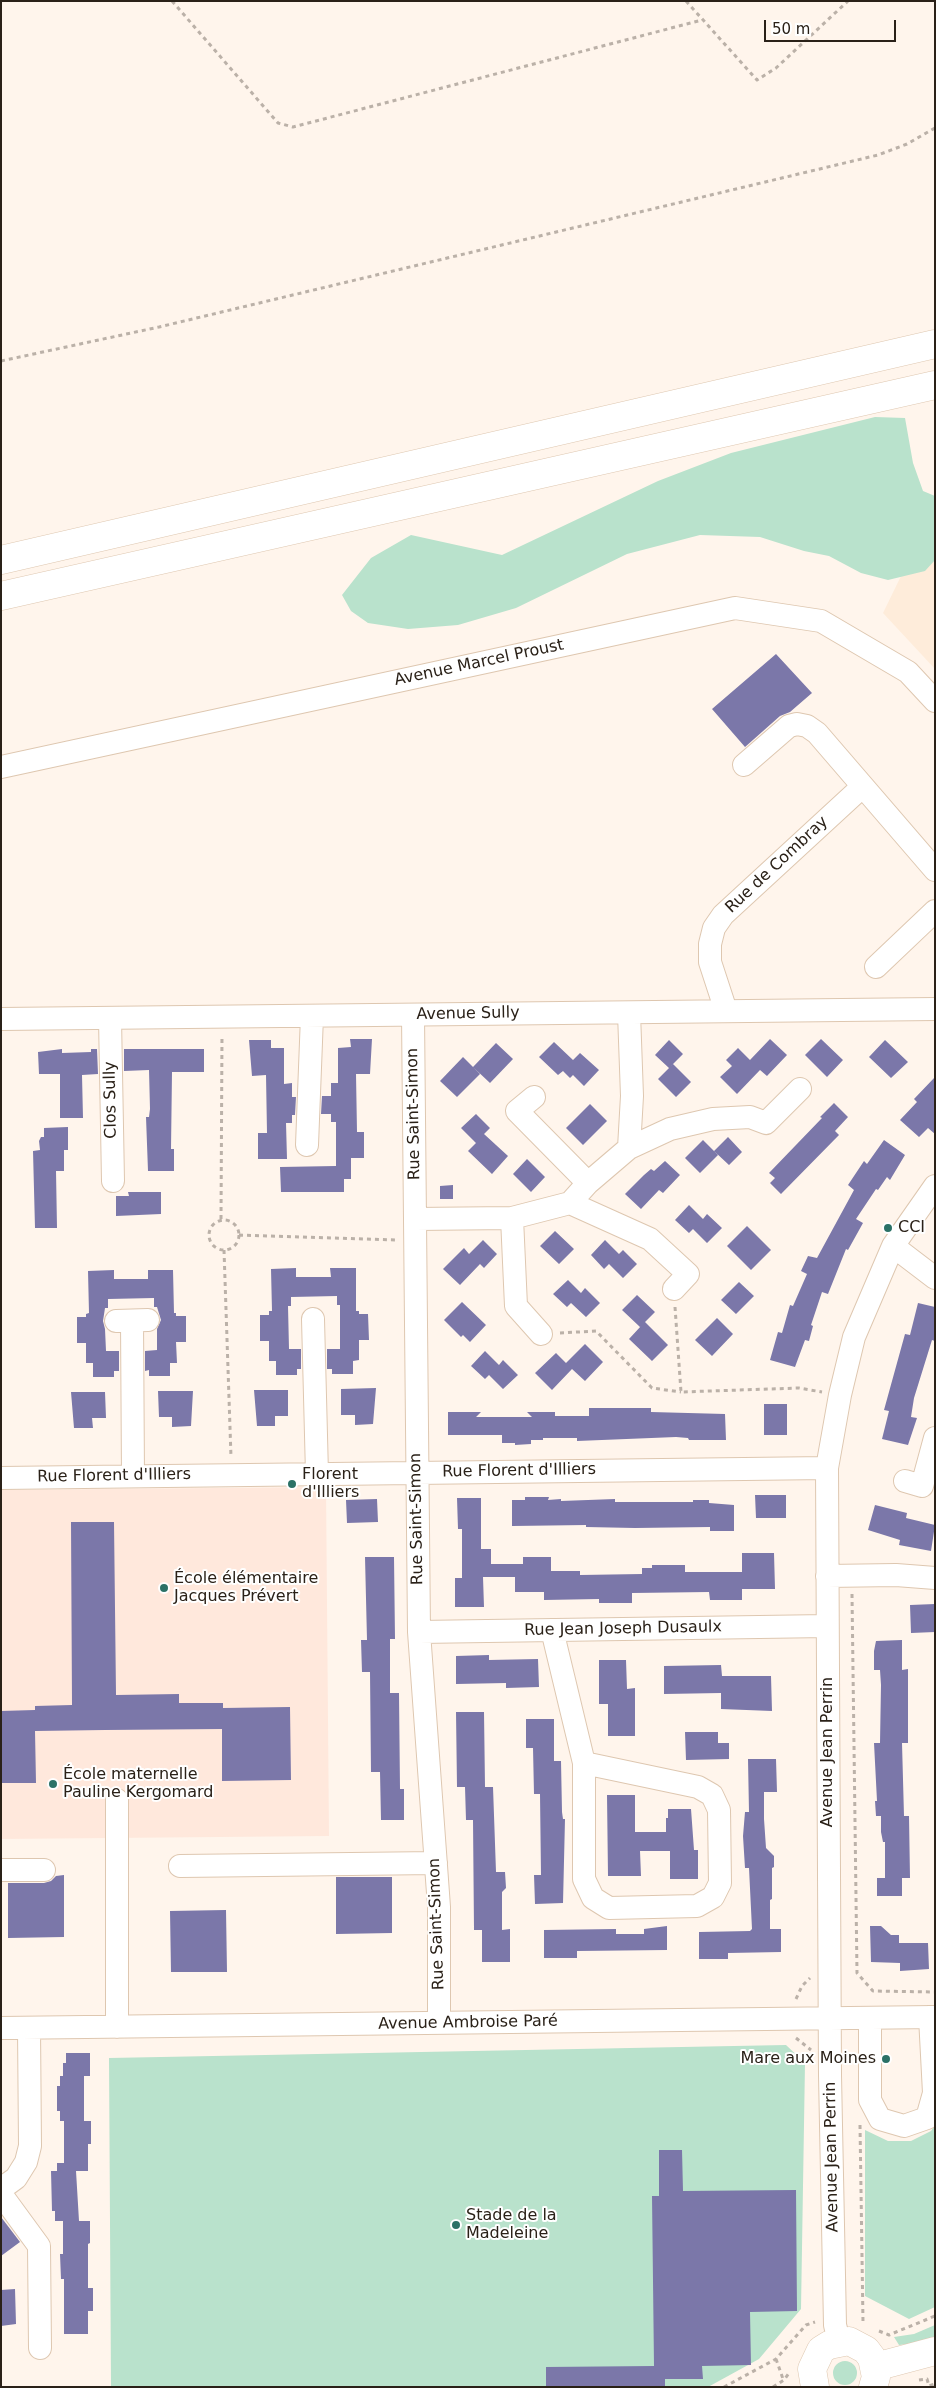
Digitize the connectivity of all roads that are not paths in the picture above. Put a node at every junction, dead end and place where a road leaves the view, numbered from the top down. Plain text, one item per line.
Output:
1 (935, 344) edge
2 (935, 385) edge
3 (1, 560) edge
4 (1, 596) edge
5 (935, 701) edge
6 (744, 765) dead end
7 (1, 767) edge
8 (862, 787) junction
9 (935, 870) edge
10 (935, 911) edge
11 (876, 967) dead end
12 (935, 1010) edge
13 (726, 1012) junction
14 (629, 1013) junction
15 (413, 1015) junction
16 (312, 1016) junction
17 (110, 1018) junction
18 (1, 1019) edge
19 (800, 1089) dead end
20 (534, 1097) dead end
21 (307, 1145) dead end
22 (629, 1148) junction
23 (113, 1181) dead end
24 (588, 1183) junction
25 (935, 1186) edge
26 (570, 1203) junction
27 (512, 1218) junction
28 (415, 1230) junction
29 (893, 1246) junction
30 (935, 1278) edge
31 (674, 1289) road end
32 (314, 1320) dead end
33 (132, 1321) dead end
34 (541, 1334) road end
35 (935, 1438) edge
36 (827, 1468) junction
37 (416, 1473) junction
38 (317, 1474) junction
39 (133, 1476) junction
40 (1, 1478) edge
41 (905, 1481) dead end
42 (827, 1576) junction
43 (935, 1578) edge
44 (827, 1626) junction
45 (552, 1630) junction
46 (419, 1632) junction
47 (584, 1763) junction
48 (118, 1800) dead end
49 (436, 1863) junction
50 (180, 1866) dead end
51 (1, 1870) edge
52 (44, 1870) dead end
53 (932, 2017) edge
54 (870, 2018) junction
55 (830, 2019) junction
56 (439, 2023) junction
57 (117, 2027) junction
58 (1, 2028) edge
59 (28, 2028) junction
60 (1, 2189) edge
61 (1, 2194) edge
62 (837, 2328) junction
63 (40, 2348) dead end
64 (935, 2351) edge
65 (874, 2377) edge
66 (815, 2387) edge

1 - 3 main road
2 - 4 main road
5 - 7 street, Avenue Marcel Proust
6 - 8 street
8 - 9 street
8 - 13 street, Rue de Combray
10 - 11 street
12 - 13 street, Avenue Sully
13 - 14 street, Avenue Sully
14 - 15 street, Avenue Sully
14 - 22 street
15 - 16 street, Avenue Sully
15 - 28 street, Rue Saint-Simon
16 - 17 street, Avenue Sully
16 - 21 street
17 - 18 street, Avenue Sully
17 - 23 street, Clos Sully
19 - 22 street
20 - 24 street
22 - 24 street
24 - 26 street
25 - 29 street, Avenue Jean Perrin
26 - 27 street
26 - 31 street
27 - 28 street
27 - 34 street
28 - 37 street, Rue Saint-Simon
29 - 30 street
29 - 36 street, Avenue Jean Perrin
32 - 38 street
33 - 39 street
35 - 41 street
36 - 37 street, Rue Florent d'Illiers
36 - 42 street, Avenue Jean Perrin
37 - 38 street, Rue Florent d'Illiers
37 - 46 street, Rue Saint-Simon
38 - 39 street, Rue Florent d'Illiers
39 - 40 street, Rue Florent d'Illiers
42 - 43 street
42 - 44 street, Avenue Jean Perrin
44 - 45 street, Rue Jean Joseph Dusaulx
44 - 55 street, Avenue Jean Perrin
45 - 46 street, Rue Jean Joseph Dusaulx
45 - 47 street
46 - 49 street, Rue Saint-Simon
47 - 47 street
48 - 57 street
49 - 50 street
49 - 56 street, Rue Saint-Simon
51 - 52 street
53 - 54 street, Avenue Ambroise Paré
53 - 54 street
54 - 55 street, Avenue Ambroise Paré
55 - 56 street, Avenue Ambroise Paré
55 - 62 street, Avenue Jean Perrin
56 - 57 street, Avenue Ambroise Paré
57 - 59 street, Avenue Ambroise Paré
58 - 59 street, Avenue Ambroise Paré
59 - 60 street
61 - 63 street
62 - 65 main road
62 - 66 main road
64 - 65 main road

